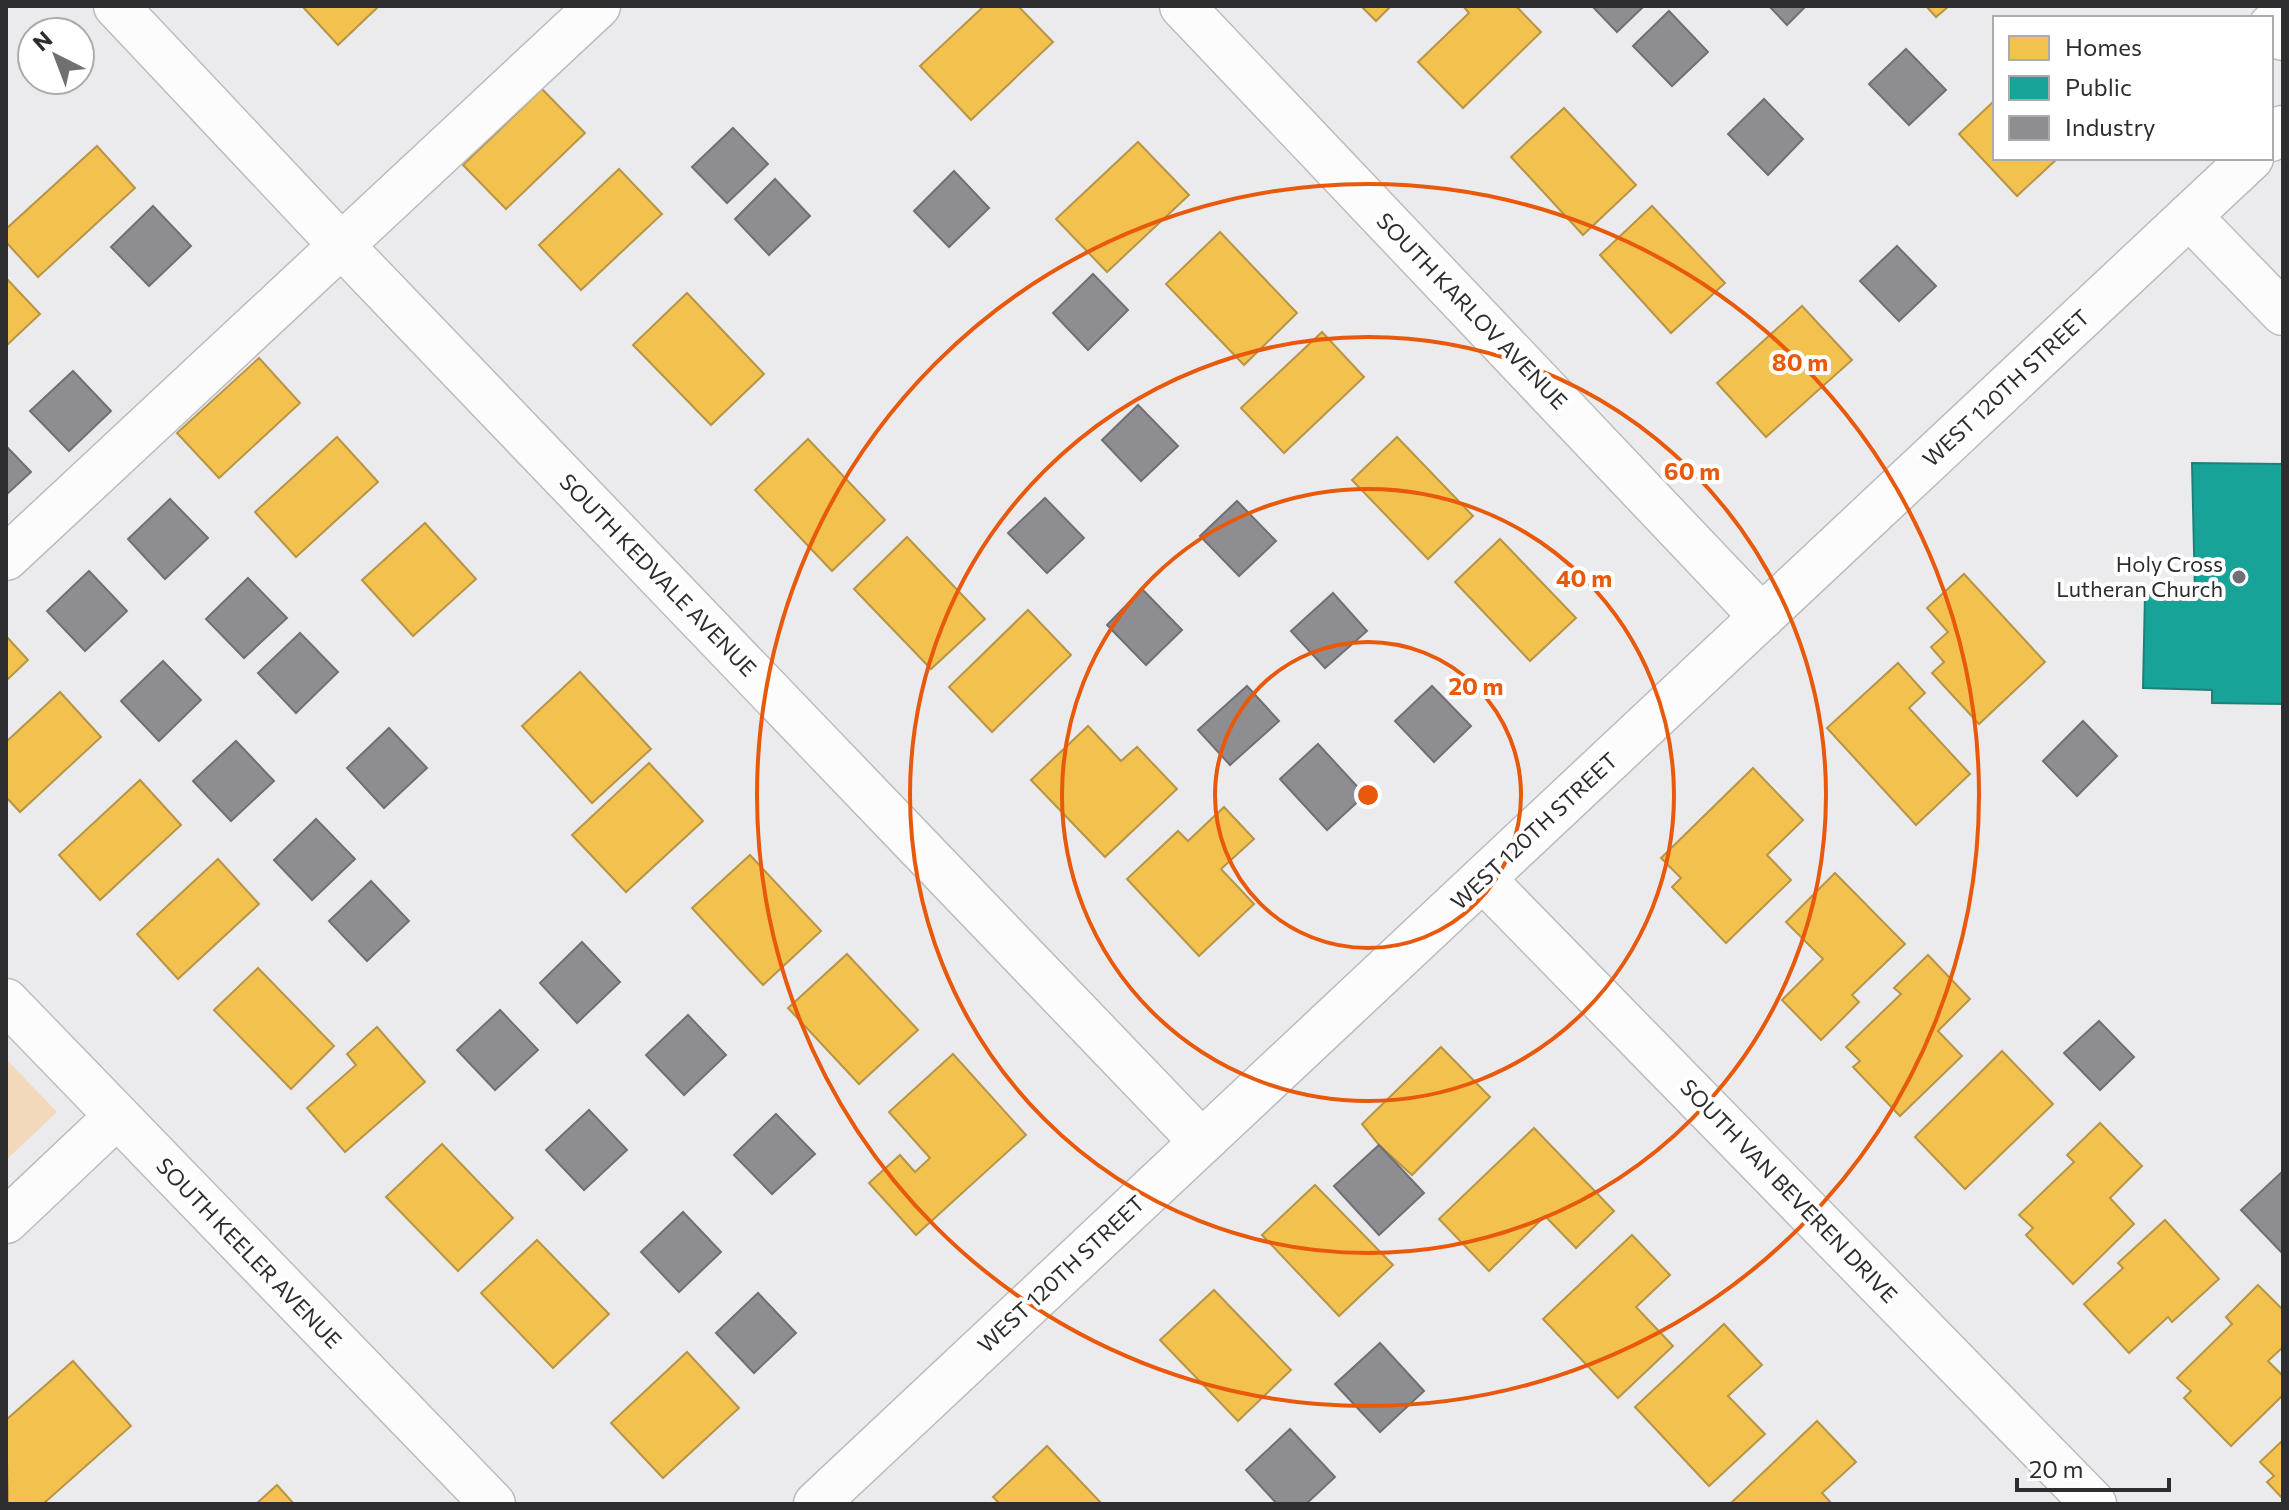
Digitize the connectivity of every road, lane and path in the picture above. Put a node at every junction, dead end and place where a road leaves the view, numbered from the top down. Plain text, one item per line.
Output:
1 (116, 6) edge
2 (598, 6) edge
3 (1182, 6) edge
4 (2249, 160) edge
5 (2189, 216) junction
6 (342, 246) junction
7 (2283, 313) edge
8 (6, 558) edge
9 (1762, 617) junction
10 (1483, 879) junction
11 (6, 1001) edge
12 (116, 1117) junction
13 (1202, 1142) junction
14 (6, 1221) edge
15 (493, 1504) edge
16 (816, 1504) edge
17 (2094, 1504) edge

1 - 6 street, SOUTH KEDVALE AVENUE
2 - 6 street
3 - 9 street, SOUTH KARLOV AVENUE
4 - 5 street, WEST 120TH STREET
5 - 7 street
5 - 9 street, WEST 120TH STREET
6 - 8 street
6 - 13 street, SOUTH KEDVALE AVENUE
9 - 10 street, WEST 120TH STREET
10 - 13 street, WEST 120TH STREET
10 - 17 street, SOUTH VAN BEVEREN DRIVE
11 - 12 street, SOUTH KEELER AVENUE
12 - 14 street
12 - 15 street, SOUTH KEELER AVENUE
13 - 16 street, WEST 120TH STREET

